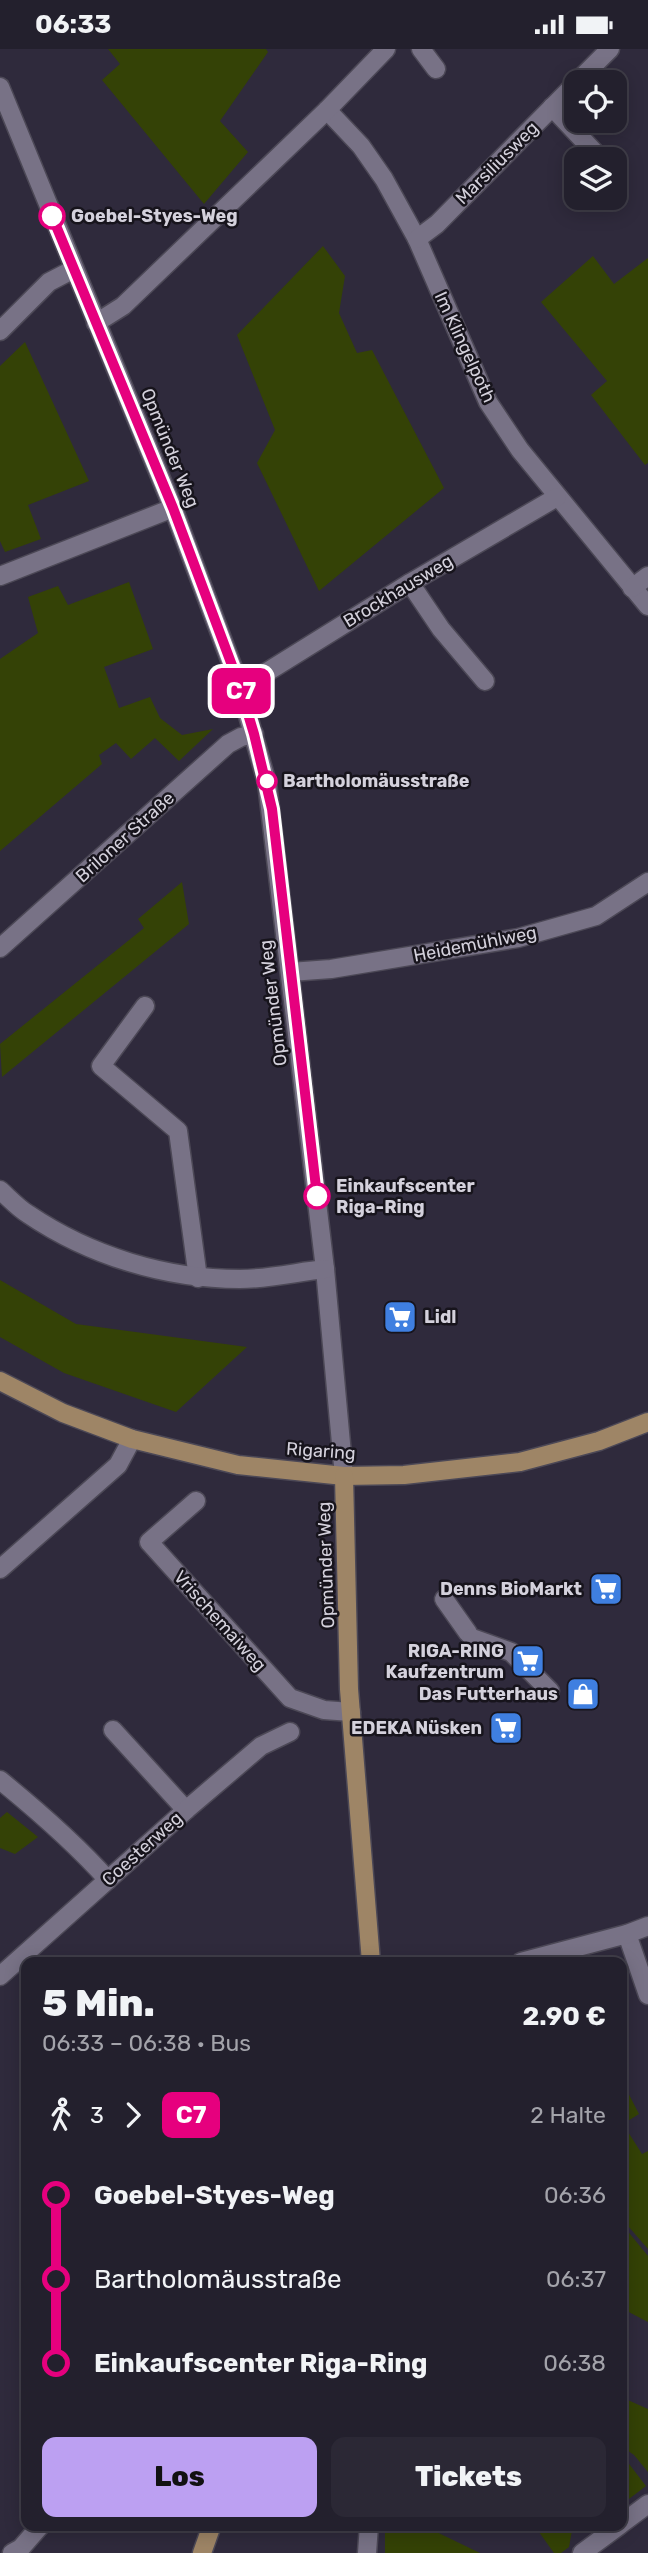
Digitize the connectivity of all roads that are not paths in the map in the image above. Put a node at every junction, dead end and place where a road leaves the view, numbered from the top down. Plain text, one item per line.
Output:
1 (386, 49) edge
2 (421, 49) edge
3 (610, 49) edge
4 (436, 69) dead end
5 (589, 70) edge
6 (0, 87) edge
7 (564, 95) edge
8 (552, 107) junction
9 (327, 110) junction
10 (590, 147) edge
11 (417, 240) junction
12 (74, 269) junction
13 (96, 323) junction
14 (0, 331) edge
15 (557, 496) junction
16 (173, 508) junction
17 (0, 576) edge
18 (648, 576) edge
19 (410, 583) junction
20 (632, 588) junction
21 (648, 606) edge
22 (485, 681) dead end
23 (239, 684) junction
24 (254, 734) junction
25 (648, 882) edge
26 (0, 948) edge
27 (290, 972) junction
28 (145, 1006) dead end
29 (0, 1190) edge
30 (325, 1269) junction
31 (198, 1277) junction
32 (0, 1381) edge
33 (648, 1422) edge
34 (132, 1439) junction
35 (344, 1476) junction
36 (195, 1501) dead end
37 (0, 1569) edge
38 (444, 1599) dead end
39 (550, 1691) dead end
40 (351, 1712) junction
41 (113, 1730) dead end
42 (290, 1732) dead end
43 (0, 1780) edge
44 (186, 1810) junction
45 (108, 1880) junction
46 (648, 1926) edge
47 (627, 1934) junction
48 (21, 1957) edge
49 (21, 1957) edge
50 (371, 1957) edge
51 (540, 1957) edge
52 (0, 1976) edge
53 (647, 1990) edge
54 (648, 2504) edge
55 (627, 2520) edge
56 (36, 2531) edge
57 (210, 2531) edge
58 (369, 2531) edge
59 (612, 2531) edge
60 (12, 2553) edge
61 (202, 2553) edge
62 (367, 2553) edge
63 (582, 2553) edge

1 - 9 street
2 - 4 street
3 - 5 street, Marsiliusweg
6 - 12 street, Opmünder Weg
7 - 8 street, Marsiliusweg
8 - 10 street
8 - 11 street, Marsiliusweg
9 - 11 street, Im Klingelpoth
9 - 13 street
11 - 15 street, Im Klingelpoth
12 - 13 street, Opmünder Weg
12 - 14 street
13 - 16 street, Opmünder Weg
15 - 19 street, Brockhausweg
15 - 20 street, Im Klingelpoth
16 - 17 street
16 - 23 street, Opmünder Weg
18 - 20 street
19 - 22 street
19 - 23 street, Brockhausweg
20 - 21 street, Im Klingelpoth
23 - 24 street, Opmünder Weg
24 - 26 street, Briloner Straße
24 - 27 street, Opmünder Weg
25 - 27 street, Heidemühlweg
27 - 30 street, Opmünder Weg
28 - 31 street
29 - 31 street
30 - 31 street
30 - 35 street, Opmünder Weg
32 - 34 main road, Rigaring
33 - 35 main road, Rigaring
34 - 35 main road, Rigaring
34 - 37 street
35 - 40 main road, Opmünder Weg
36 - 40 street, Vrischemaiweg
38 - 39 street
40 - 50 main road, Opmünder Weg
41 - 44 street
42 - 44 street, Coesterweg
43 - 45 street
44 - 45 street, Coesterweg
45 - 49 street, Coesterweg
46 - 47 street
47 - 51 street
47 - 53 street
48 - 52 street, Coesterweg
54 - 55 street
56 - 60 street
57 - 61 main road
58 - 62 street
59 - 63 street

